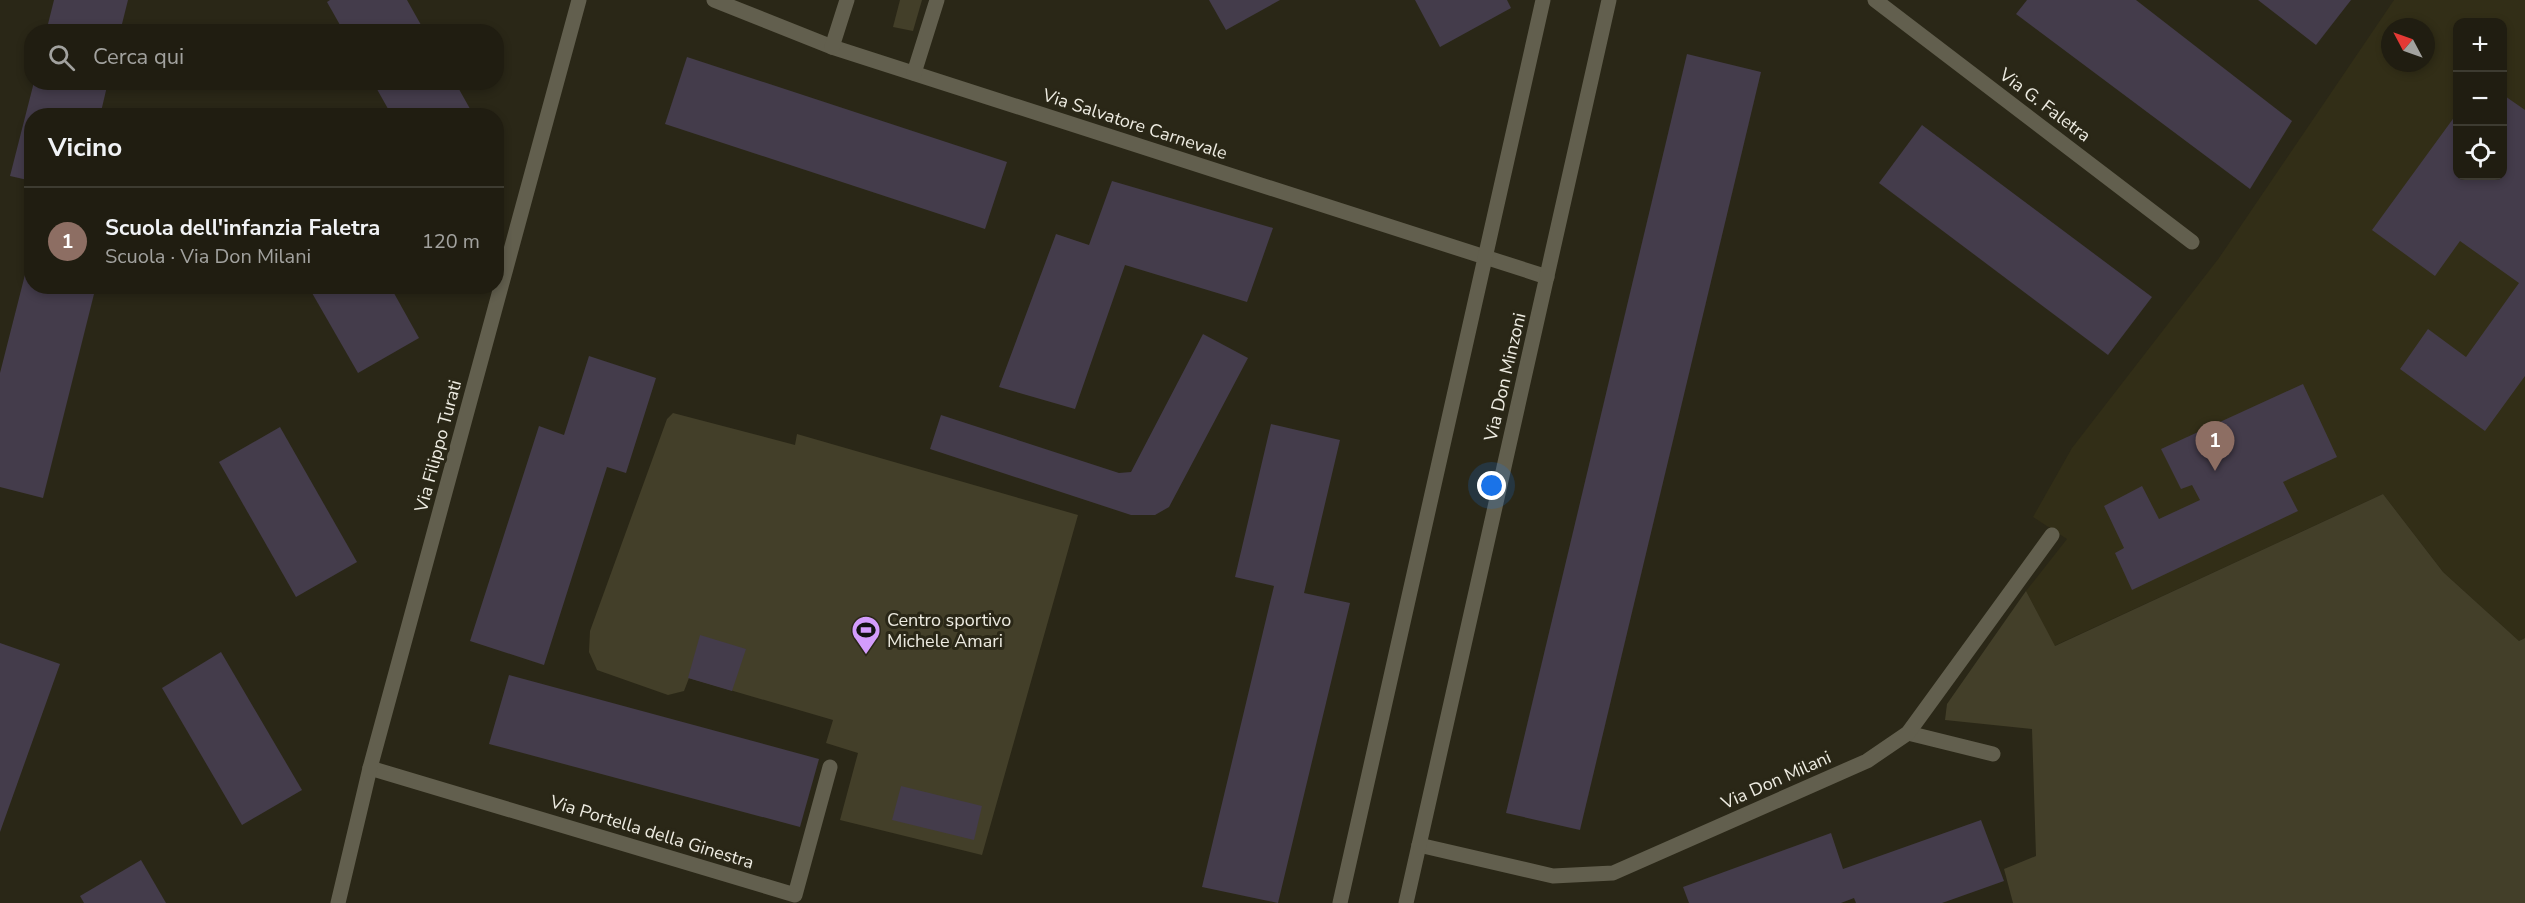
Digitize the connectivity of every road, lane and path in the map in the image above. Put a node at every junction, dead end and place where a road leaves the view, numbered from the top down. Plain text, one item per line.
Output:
1 (579, 0) edge
2 (714, 0) edge
3 (847, 0) edge
4 (937, 0) edge
5 (1543, 0) edge
6 (1609, 0) edge
7 (1875, 0) edge
8 (832, 46) junction
9 (914, 73) junction
10 (2192, 242) dead end
11 (1485, 257) junction
12 (504, 276) edge
13 (1547, 277) junction
14 (499, 294) edge
15 (2052, 536) dead end
16 (1908, 733) junction
17 (1994, 754) dead end
18 (830, 766) dead end
19 (370, 768) junction
20 (1419, 845) junction
21 (338, 903) edge
22 (1340, 903) edge
23 (1406, 903) edge

1 - 12 street, Via Filippo Turati
2 - 8 street, Via Salvatore Carnevale
3 - 8 street
4 - 9 street
5 - 11 street
6 - 13 street, Via Don Minzoni
7 - 10 street, Via G. Faletra
8 - 9 street, Via Salvatore Carnevale
9 - 11 street, Via Salvatore Carnevale
11 - 13 street, Via Salvatore Carnevale
11 - 22 street
13 - 20 street, Via Don Minzoni
14 - 19 street, Via Filippo Turati
15 - 16 street, Via Don Milani
16 - 17 street
16 - 20 street, Via Don Milani
18 - 19 street, Via Portella della Ginestra
19 - 21 street, Via Filippo Turati
20 - 23 street, Via Don Minzoni

